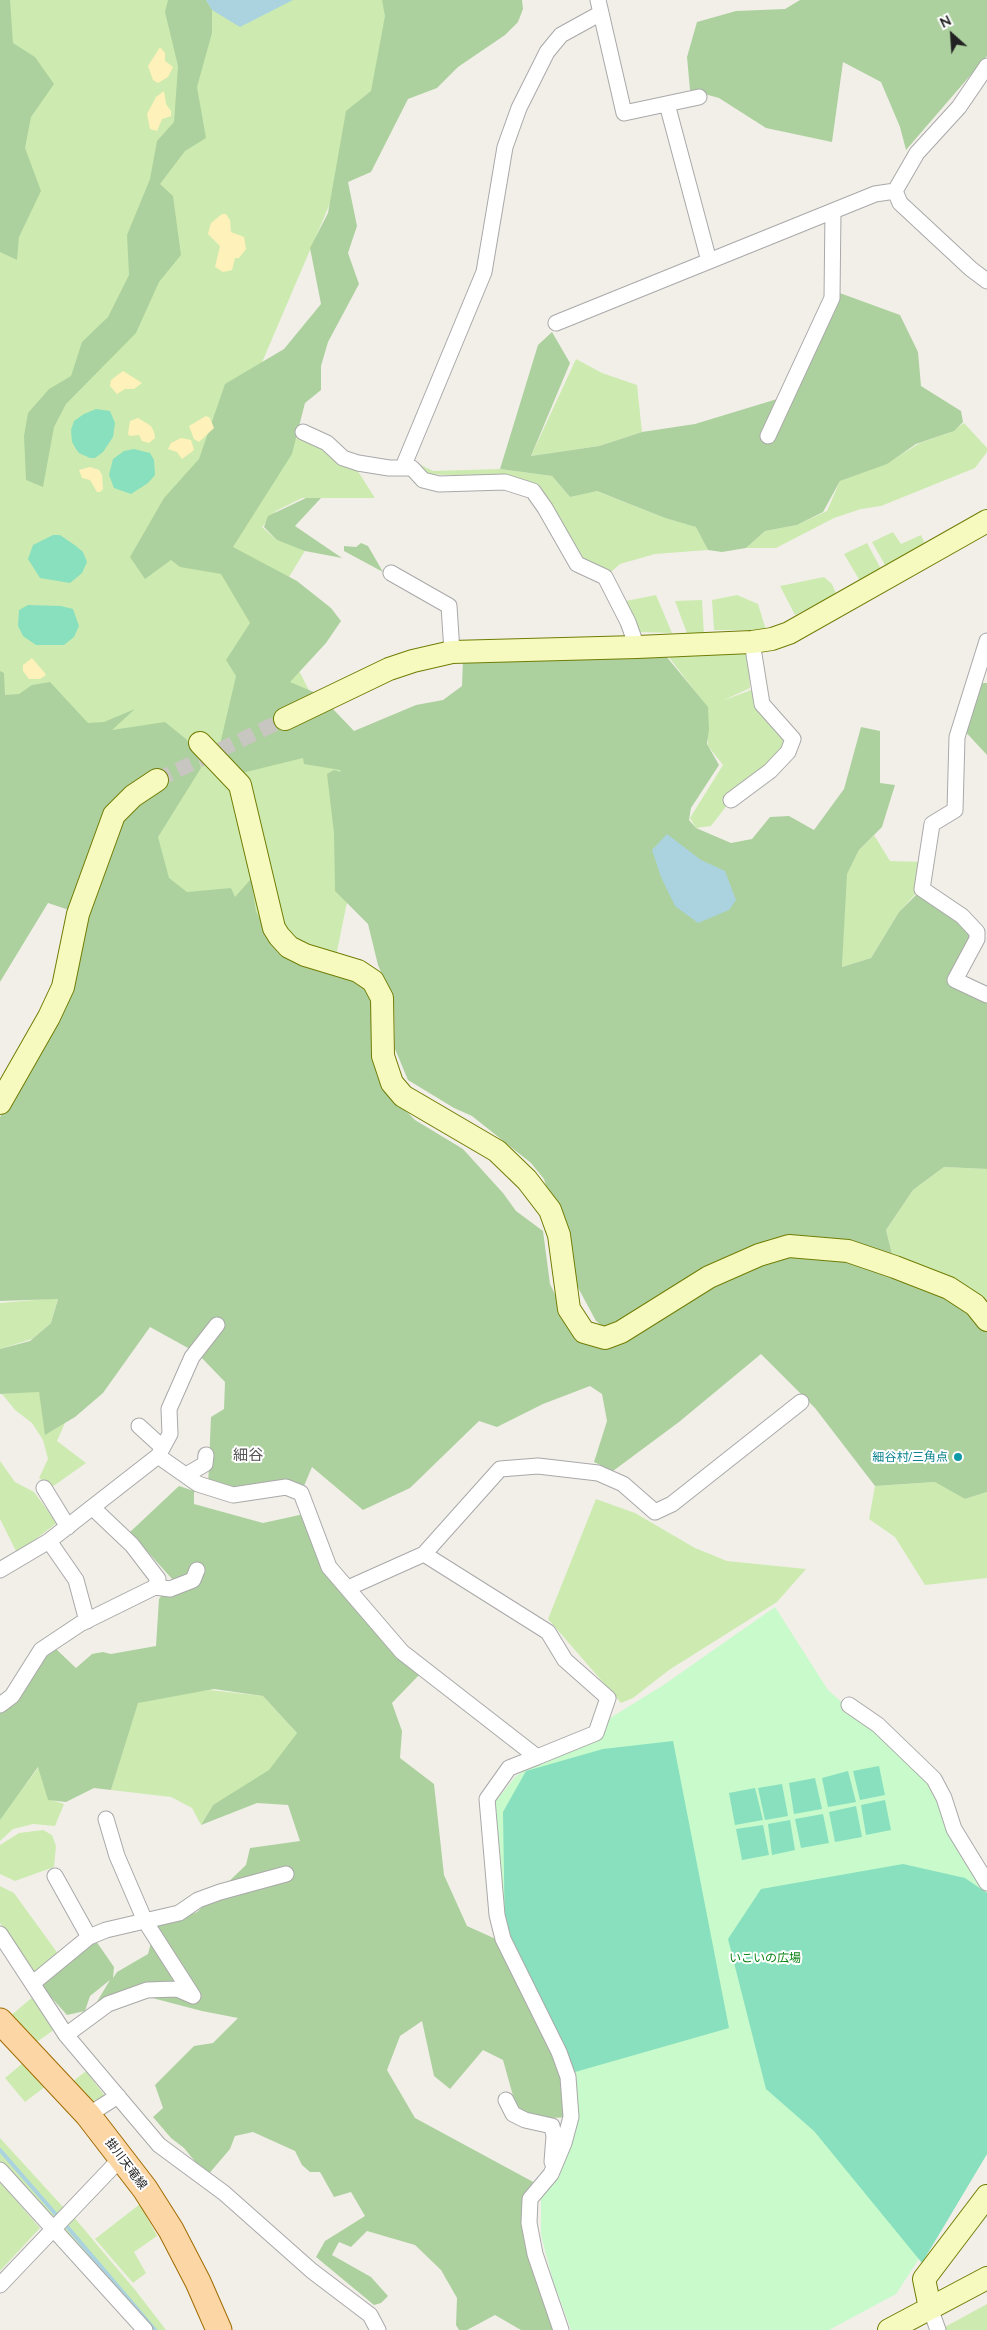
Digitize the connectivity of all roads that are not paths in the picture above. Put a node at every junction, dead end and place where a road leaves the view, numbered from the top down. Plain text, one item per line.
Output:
1 (599, 6) edge
2 (987, 66) edge
3 (699, 97) dead end
4 (666, 104) junction
5 (895, 192) junction
6 (833, 210) junction
7 (709, 261) junction
8 (987, 281) edge
9 (556, 323) dead end
10 (303, 432) dead end
11 (768, 436) dead end
12 (403, 467) junction
13 (986, 524) edge
14 (391, 573) dead end
15 (987, 641) edge
16 (752, 642) junction
17 (637, 647) junction
18 (452, 652) junction
19 (285, 719) tunnel mouth
20 (200, 743) dead end
21 (157, 780) tunnel mouth
22 (731, 800) dead end
23 (987, 995) edge
24 (0, 1103) edge
25 (987, 1320) edge
26 (217, 1325) dead end
27 (801, 1402) dead end
28 (139, 1426) dead end
29 (160, 1451) junction
30 (206, 1455) dead end
31 (186, 1475) junction
32 (44, 1488) dead end
33 (93, 1508) junction
34 (68, 1527) junction
35 (49, 1541) junction
36 (424, 1554) junction
37 (0, 1570) edge
38 (197, 1570) dead end
39 (155, 1587) junction
40 (348, 1588) junction
41 (86, 1621) junction
42 (0, 1705) edge
43 (849, 1705) dead end
44 (537, 1757) junction
45 (106, 1819) dead end
46 (286, 1874) dead end
47 (54, 1876) dead end
48 (987, 1883) edge
49 (145, 1921) junction
50 (0, 1934) edge
51 (88, 1937) junction
52 (33, 1983) junction
53 (0, 2020) edge
54 (66, 2035) junction
55 (118, 2096) junction
56 (506, 2100) dead end
57 (88, 2115) junction
58 (122, 2157) junction
59 (0, 2170) edge
60 (551, 2174) junction
61 (987, 2196) edge
62 (55, 2226) junction
63 (987, 2278) edge
64 (0, 2286) edge
65 (930, 2308) junction
66 (145, 2330) edge
67 (218, 2330) edge
68 (378, 2330) edge
69 (561, 2330) edge
70 (889, 2330) edge
71 (938, 2330) edge

1 - 4 street
1 - 12 street
2 - 5 street
3 - 4 street
4 - 7 street
5 - 6 street
5 - 8 street
6 - 7 street
6 - 11 street
7 - 9 street
10 - 12 street
12 - 17 street
13 - 16 street
14 - 18 street
15 - 23 street
16 - 17 street
16 - 22 street
17 - 18 street
18 - 19 street
20 - 25 street
21 - 24 street
26 - 29 street
27 - 36 street
28 - 29 street
29 - 31 street
29 - 33 street
30 - 31 street
31 - 40 street
32 - 34 street
33 - 34 street
33 - 39 street
34 - 35 street
35 - 37 street
35 - 41 street
36 - 40 street
36 - 44 street
38 - 39 street
39 - 41 street
40 - 44 street
41 - 42 street
43 - 48 street
44 - 60 street
45 - 49 street
46 - 49 street
47 - 51 street
49 - 51 street
49 - 54 street
50 - 52 street
51 - 52 street
52 - 54 street
53 - 57 main road, 掛川天竜線
54 - 55 street
55 - 57 street
55 - 68 street
56 - 60 street
57 - 58 main road, 掛川天竜線
58 - 62 street
58 - 67 main road, 掛川天竜線
59 - 62 street
60 - 69 street
61 - 65 street
62 - 64 street
62 - 66 street
63 - 65 street
65 - 70 street
65 - 71 street

